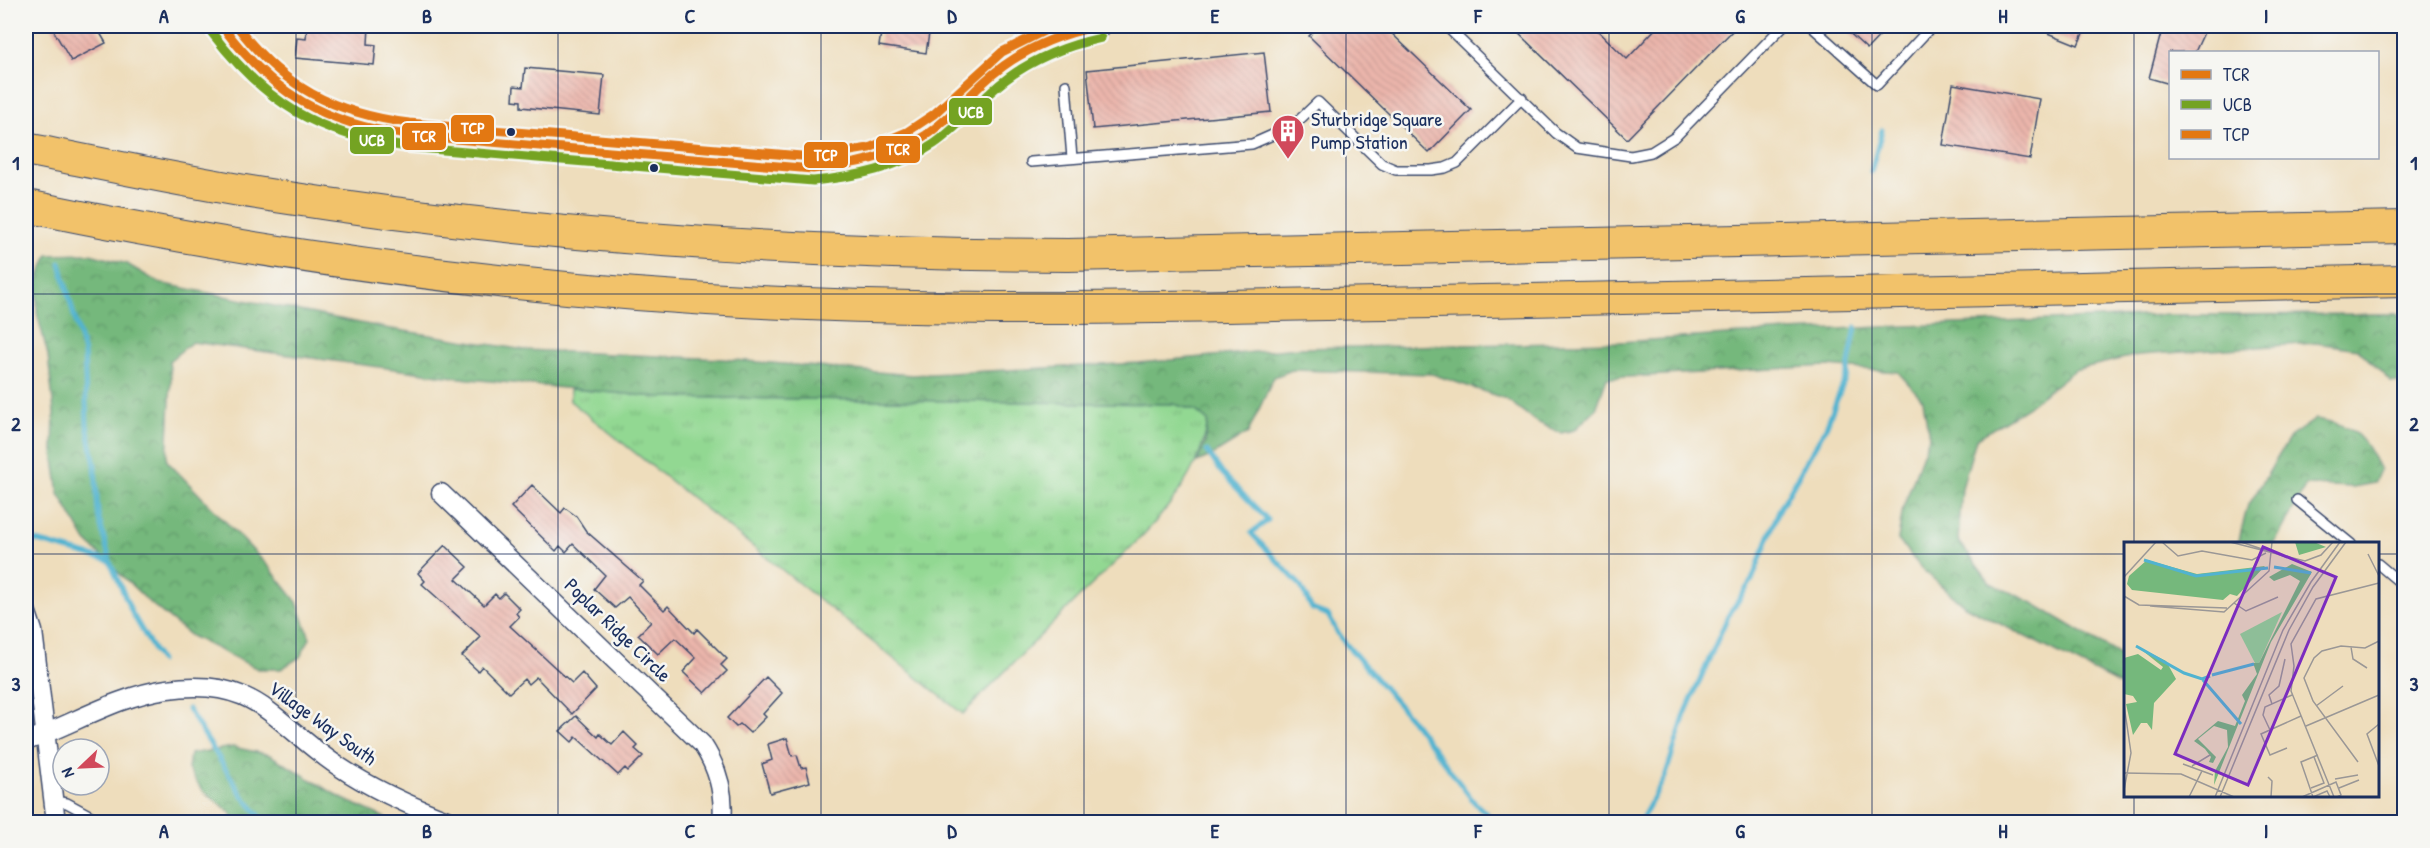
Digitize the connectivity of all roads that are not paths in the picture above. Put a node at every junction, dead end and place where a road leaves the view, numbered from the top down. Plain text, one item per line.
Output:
1 (222, 26) edge
2 (1098, 26) edge
3 (1446, 26) edge
4 (1783, 26) edge
5 (1811, 26) edge
6 (1932, 26) edge
7 (1066, 85) dead end
8 (1522, 98) junction
9 (26, 149) edge
10 (1072, 158) junction
11 (1031, 162) dead end
12 (26, 206) edge
13 (2404, 228) edge
14 (2404, 281) edge
15 (441, 493) dead end
16 (2297, 500) dead end
17 (2350, 542) edge
18 (2379, 565) edge
19 (2404, 586) edge
20 (26, 610) edge
21 (47, 734) junction
22 (26, 741) edge
23 (53, 801) junction
24 (56, 822) edge
25 (102, 822) edge
26 (452, 822) edge
27 (722, 822) edge

1 - 2 main road
3 - 8 lane
4 - 8 lane
5 - 6 lane
7 - 10 lane
8 - 10 lane
9 - 13 highway
10 - 11 lane
12 - 14 highway
15 - 27 street, Poplar Ridge Circle
16 - 17 lane
18 - 19 lane
20 - 21 street
21 - 22 street, Village Way South
21 - 23 street
21 - 26 street, Village Way South
23 - 24 street
23 - 25 lane

